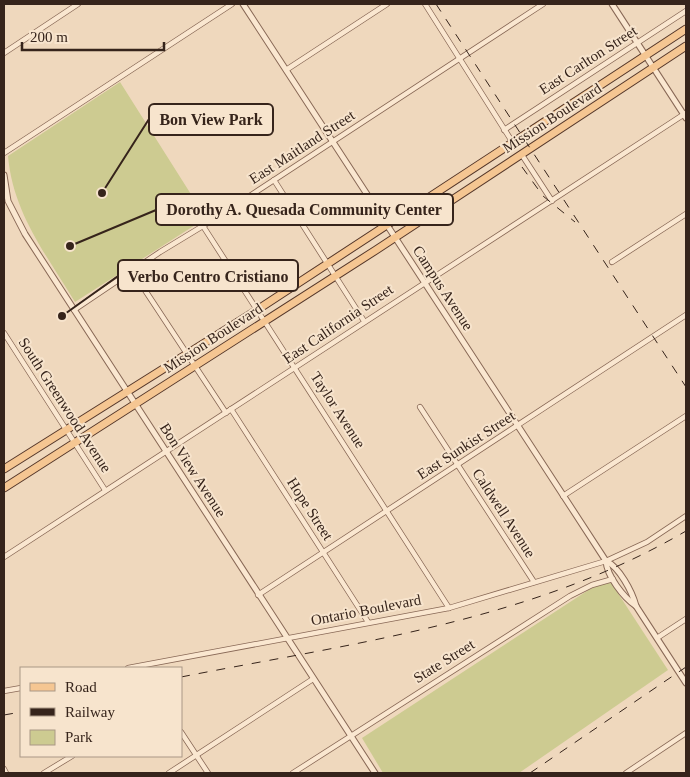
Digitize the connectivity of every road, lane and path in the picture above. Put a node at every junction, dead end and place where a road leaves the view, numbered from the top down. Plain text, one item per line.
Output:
1 (78, 4) edge
2 (232, 4) edge
3 (243, 4) edge
4 (388, 4) edge
5 (425, 4) edge
6 (543, 4) edge
7 (612, 4) edge
8 (686, 11) edge
9 (686, 29) edge
10 (638, 43) junction
11 (686, 46) edge
12 (4, 53) edge
13 (646, 56) junction
14 (460, 58) junction
15 (654, 68) junction
16 (286, 70) junction
17 (685, 115) edge
18 (504, 130) junction
19 (333, 142) junction
20 (513, 143) junction
21 (4, 153) edge
22 (522, 155) junction
23 (4, 175) edge
24 (274, 180) junction
25 (552, 201) junction
26 (686, 214) edge
27 (387, 224) junction
28 (203, 226) junction
29 (396, 237) junction
30 (612, 262) dead end
31 (329, 263) junction
32 (133, 272) junction
33 (336, 275) junction
34 (425, 282) junction
35 (74, 310) junction
36 (257, 310) junction
37 (686, 315) edge
38 (265, 321) junction
39 (364, 321) junction
40 (4, 333) edge
41 (187, 354) junction
42 (194, 366) junction
43 (296, 367) junction
44 (127, 391) junction
45 (135, 404) junction
46 (420, 407) dead end
47 (231, 409) junction
48 (226, 413) junction
49 (686, 416) edge
50 (517, 426) junction
51 (66, 429) junction
52 (75, 444) junction
53 (166, 451) junction
54 (459, 465) junction
55 (4, 469) edge
56 (4, 488) edge
57 (105, 490) junction
58 (563, 496) junction
59 (388, 511) junction
60 (686, 516) edge
61 (323, 552) junction
62 (4, 557) edge
63 (606, 561) junction
64 (613, 579) junction
65 (534, 582) junction
66 (258, 595) junction
67 (636, 606) junction
68 (450, 608) junction
69 (686, 619) edge
70 (368, 622) junction
71 (287, 638) junction
72 (657, 638) junction
73 (133, 667) edge
74 (313, 679) junction
75 (686, 683) edge
76 (20, 688) edge
77 (4, 692) edge
78 (182, 734) edge
79 (686, 734) edge
80 (350, 735) junction
81 (196, 755) junction
82 (70, 757) edge
83 (4, 769) edge
84 (6, 773) edge
85 (44, 773) edge
86 (169, 773) edge
87 (208, 773) edge
88 (293, 773) edge
89 (374, 773) edge
90 (626, 773) edge

1 - 12 street
2 - 21 street
3 - 16 street, Campus Avenue
4 - 16 street
5 - 14 street
6 - 14 street, East Maitland Street
7 - 10 street
8 - 10 street, East Carlton Street
9 - 13 main road
10 - 13 street
10 - 18 street, East Carlton Street
11 - 15 main road, Mission Boulevard
13 - 15 street
13 - 20 main road
14 - 18 street
14 - 19 street, East Maitland Street
15 - 17 street
15 - 22 main road, Mission Boulevard
16 - 19 street, Campus Avenue
17 - 25 street, East California Street
18 - 20 street
19 - 24 street, East Maitland Street
19 - 27 street, Campus Avenue
20 - 27 main road
22 - 25 street
22 - 29 main road, Mission Boulevard
23 - 35 street, Bon View Avenue
24 - 28 street, East Maitland Street
24 - 31 street
25 - 34 street, East California Street
26 - 30 street
27 - 29 street, Campus Avenue
27 - 31 main road
28 - 32 street, East Maitland Street
28 - 36 street, Taylor Avenue
29 - 33 main road, Mission Boulevard
29 - 34 street, Campus Avenue
31 - 33 street
31 - 36 main road
32 - 35 street, East Maitland Street
32 - 41 street
33 - 38 main road, Mission Boulevard
33 - 39 street
34 - 39 street, East California Street
34 - 50 street, Campus Avenue
35 - 44 street, Bon View Avenue
36 - 38 street, Taylor Avenue
36 - 41 main road
37 - 50 street, East Sunkist Street
38 - 42 main road, Mission Boulevard
38 - 43 street, Taylor Avenue
39 - 43 street, East California Street
40 - 51 street, South Greenwood Avenue
41 - 42 street
41 - 44 main road
42 - 45 main road, Mission Boulevard
42 - 48 street
43 - 47 street, East California Street
43 - 59 street, Taylor Avenue
44 - 45 street, Bon View Avenue
44 - 51 main road
45 - 52 main road, Mission Boulevard
45 - 53 street, Bon View Avenue
46 - 54 street, Caldwell Avenue
47 - 48 street, East California Street
47 - 61 street, Hope Street
48 - 53 street, East California Street
49 - 58 street
50 - 54 street, East Sunkist Street
50 - 58 street, Campus Avenue
51 - 52 street, South Greenwood Avenue
51 - 55 main road
52 - 56 main road, Mission Boulevard
52 - 57 street, South Greenwood Avenue
53 - 57 street, East California Street
53 - 66 street, Bon View Avenue
54 - 59 street, East Sunkist Street
54 - 65 street, Caldwell Avenue
57 - 62 street, East California Street
58 - 63 street, Campus Avenue
59 - 61 street, East Sunkist Street
59 - 68 street, Taylor Avenue
60 - 63 street, Ontario Boulevard
61 - 66 street, East Sunkist Street
61 - 70 street, Hope Street
63 - 64 street, Campus Avenue
63 - 65 street, Ontario Boulevard
63 - 67 street, Campus Avenue
64 - 67 street, Campus Avenue
64 - 80 street, State Street
65 - 68 street, Ontario Boulevard
66 - 71 street, Bon View Avenue
67 - 72 street, Campus Avenue
68 - 70 street, Ontario Boulevard
69 - 72 street
70 - 71 street, Ontario Boulevard
71 - 73 street, Ontario Boulevard
71 - 74 street, Bon View Avenue
72 - 75 street, Campus Avenue
74 - 80 street, Bon View Avenue
74 - 81 street
76 - 77 street
78 - 81 street
79 - 90 street
80 - 88 street, State Street
80 - 89 street, Bon View Avenue
81 - 86 street
81 - 87 street
82 - 85 street
83 - 84 street

